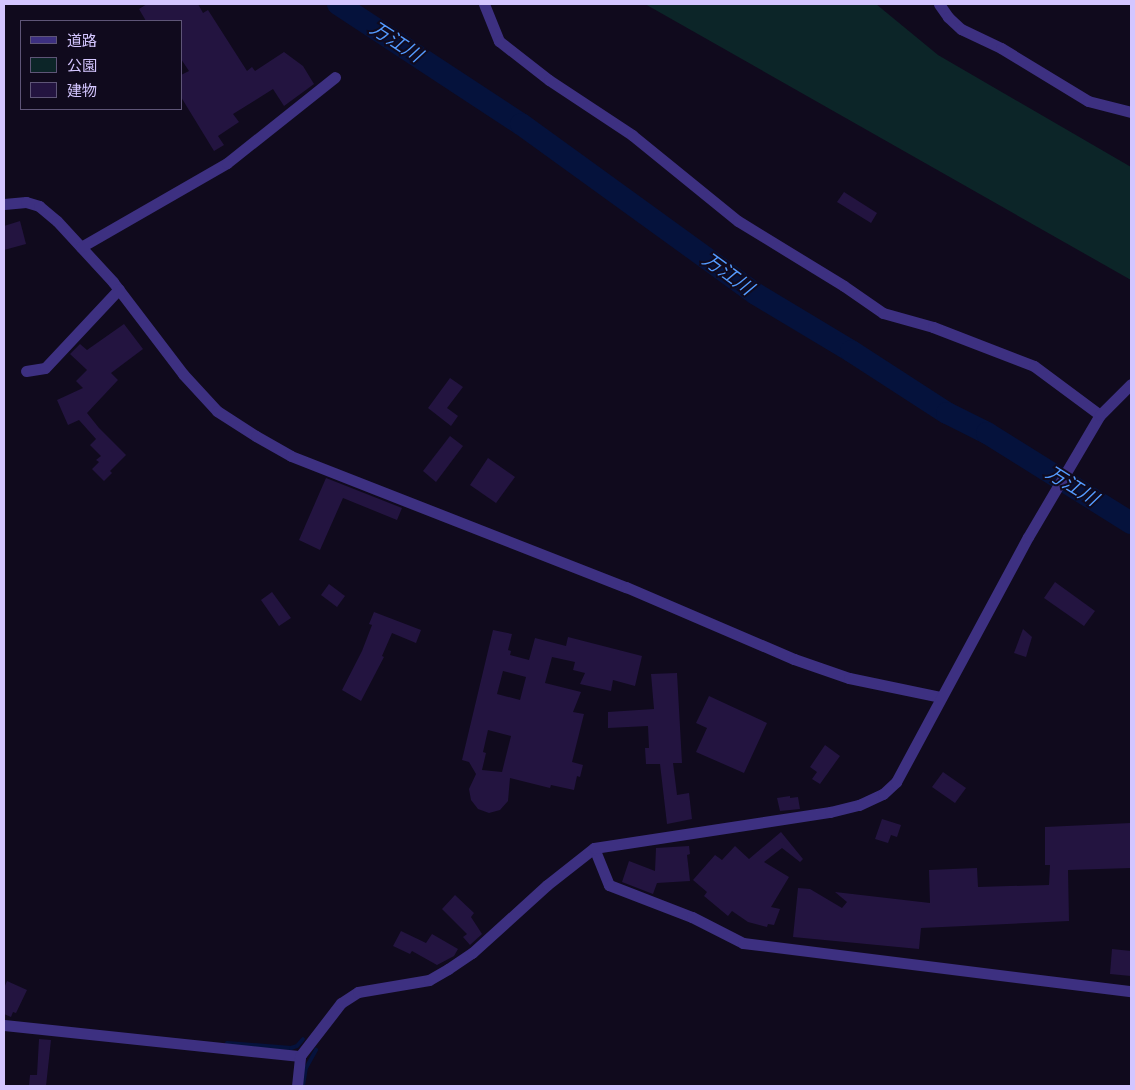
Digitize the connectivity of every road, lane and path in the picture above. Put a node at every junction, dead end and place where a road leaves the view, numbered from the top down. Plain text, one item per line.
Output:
1 (484, 4) edge
2 (940, 4) edge
3 (336, 77) dead end
4 (1131, 112) edge
5 (4, 204) edge
6 (81, 247) junction
7 (118, 289) junction
8 (26, 371) dead end
9 (1131, 384) edge
10 (1100, 415) junction
11 (941, 697) junction
12 (594, 848) junction
13 (1131, 991) edge
14 (4, 1025) edge
15 (300, 1056) junction
16 (297, 1086) edge

1 - 10 street
2 - 4 street
3 - 6 street
5 - 6 street
6 - 7 street
7 - 8 street
7 - 11 street
9 - 10 street
10 - 11 street
11 - 12 street
12 - 13 street
12 - 15 street
14 - 15 street
15 - 16 street

